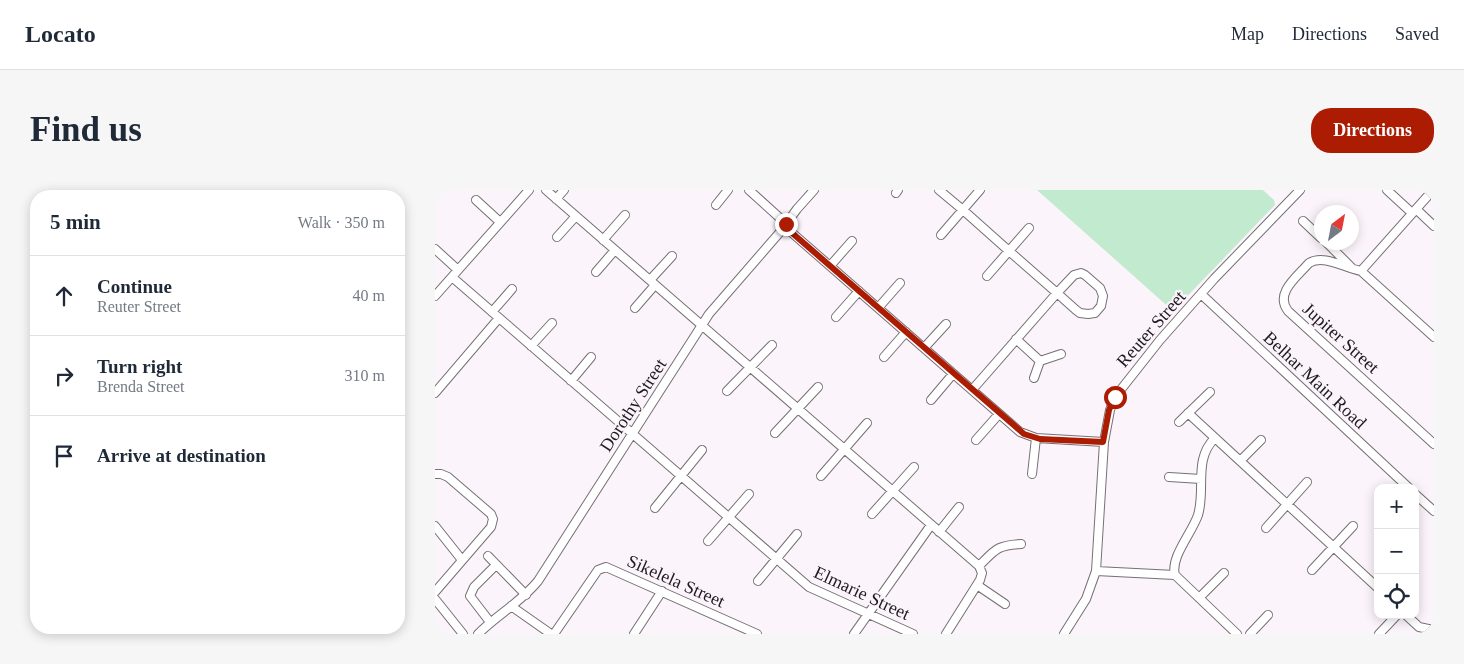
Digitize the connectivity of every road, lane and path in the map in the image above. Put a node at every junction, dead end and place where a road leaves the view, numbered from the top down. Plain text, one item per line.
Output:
1 (529, 190) edge
2 (546, 190) edge
3 (564, 190) edge
4 (728, 190) edge
5 (749, 190) edge
6 (813, 190) edge
7 (939, 190) edge
8 (980, 190) edge
9 (1300, 190) edge
10 (1387, 190) edge
11 (1433, 190) edge
12 (557, 199) junction
13 (476, 200) dead end
14 (716, 205) dead end
15 (963, 210) junction
16 (1414, 211) junction
17 (625, 215) dead end
18 (576, 216) junction
19 (1303, 221) dead end
20 (500, 222) junction
21 (786, 224) junction
22 (1434, 226) edge
23 (1029, 228) dead end
24 (1314, 231) edge
25 (941, 235) dead end
26 (557, 237) dead end
27 (603, 240) junction
28 (852, 241) dead end
29 (435, 249) edge
30 (615, 250) junction
31 (1335, 250) edge
32 (1009, 251) junction
33 (671, 256) dead end
34 (830, 266) junction
35 (458, 270) junction
36 (1357, 270) junction
37 (596, 272) dead end
38 (987, 276) dead end
39 (451, 277) junction
40 (900, 282) dead end
41 (653, 283) junction
42 (512, 289) dead end
43 (859, 291) junction
44 (1057, 293) junction
45 (1201, 294) junction
46 (435, 296) edge
47 (635, 308) dead end
48 (878, 308) junction
49 (492, 312) junction
50 (836, 317) dead end
51 (499, 318) junction
52 (552, 322) dead end
53 (945, 324) dead end
54 (701, 326) junction
55 (906, 332) junction
56 (1434, 337) edge
57 (1016, 339) junction
58 (772, 345) dead end
59 (531, 346) junction
60 (924, 348) junction
61 (1061, 354) dead end
62 (591, 357) dead end
63 (884, 357) dead end
64 (1041, 361) junction
65 (750, 368) junction
66 (953, 374) junction
67 (1034, 378) dead end
68 (571, 381) junction
69 (818, 387) dead end
70 (972, 390) junction
71 (727, 391) dead end
72 (1210, 392) dead end
73 (435, 393) edge
74 (931, 400) dead end
75 (797, 409) junction
76 (1188, 413) junction
77 (999, 414) junction
78 (1179, 422) dead end
79 (867, 423) dead end
80 (775, 433) dead end
81 (632, 434) junction
82 (1037, 438) junction
83 (1215, 438) junction
84 (976, 440) dead end
85 (1261, 440) dead end
86 (1103, 442) junction
87 (1434, 444) edge
88 (703, 450) dead end
89 (844, 450) junction
90 (1241, 462) junction
91 (913, 466) dead end
92 (435, 474) edge
93 (1032, 474) dead end
94 (681, 476) junction
95 (821, 476) dead end
96 (1169, 477) dead end
97 (1201, 479) junction
98 (1307, 482) dead end
99 (1405, 484) edge
100 (892, 491) junction
101 (749, 494) dead end
102 (1419, 498) edge
103 (1287, 504) junction
104 (959, 507) dead end
105 (655, 508) dead end
106 (1434, 511) edge
107 (872, 514) dead end
108 (729, 518) junction
109 (931, 525) junction
110 (435, 526) edge
111 (1353, 526) dead end
112 (1266, 528) dead end
113 (939, 532) junction
114 (797, 534) dead end
115 (708, 541) dead end
116 (1021, 544) dead end
117 (1333, 547) junction
118 (488, 556) dead end
119 (776, 559) junction
120 (462, 560) junction
121 (496, 565) junction
122 (979, 566) junction
123 (1312, 570) dead end
124 (1096, 571) junction
125 (1223, 573) dead end
126 (1175, 575) junction
127 (758, 581) dead end
128 (1374, 584) edge
129 (977, 585) junction
130 (662, 591) junction
131 (435, 592) edge
132 (526, 595) junction
133 (1199, 598) junction
134 (435, 599) edge
135 (1005, 604) dead end
136 (511, 606) junction
137 (868, 614) junction
138 (1268, 615) dead end
139 (1393, 619) edge
140 (1411, 619) edge
141 (490, 622) junction
142 (1434, 630) edge
143 (463, 634) edge
144 (478, 634) edge
145 (553, 634) edge
146 (634, 634) edge
147 (757, 634) edge
148 (854, 634) edge
149 (913, 634) edge
150 (946, 634) edge
151 (1064, 634) edge
152 (1237, 634) edge
153 (1250, 634) edge
154 (1379, 634) edge

1 - 20 street
2 - 12 street
3 - 12 street
4 - 14 street
5 - 21 street
6 - 21 street, Dorothy Street
7 - 15 street
8 - 15 street
9 - 45 street, Reuter Street
10 - 16 street
11 - 16 street
12 - 18 street
13 - 20 street
15 - 25 street
15 - 32 street
16 - 22 street
16 - 36 street
17 - 27 street
18 - 26 street
18 - 27 street
19 - 24 street
20 - 35 street
21 - 34 street
21 - 54 street, Dorothy Street
23 - 32 street
27 - 30 street
28 - 34 street
29 - 35 street
30 - 37 street
30 - 41 street
31 - 36 street
32 - 38 street
32 - 44 street
33 - 41 street
34 - 43 street
35 - 39 street
36 - 56 street
36 - 87 street, Jupiter Street
39 - 46 street
39 - 49 street, Elmarie Street
40 - 48 street
41 - 47 street
41 - 54 street
42 - 49 street
43 - 48 street
43 - 50 street
44 - 44 street
44 - 57 street
45 - 86 street, Reuter Street
45 - 99 street, Belhar Main Road
48 - 55 street
49 - 51 street, Elmarie Street
51 - 59 street, Elmarie Street
51 - 73 street
52 - 59 street
53 - 60 street
54 - 65 street
54 - 81 street, Dorothy Street
55 - 60 street
55 - 63 street
57 - 64 street
57 - 70 street
58 - 65 street
59 - 68 street, Elmarie Street
60 - 66 street
61 - 64 street
62 - 68 street
64 - 67 street
65 - 71 street
65 - 75 street
66 - 70 street
66 - 74 street
68 - 81 street, Elmarie Street
69 - 75 street
70 - 77 street
72 - 76 street
75 - 80 street
75 - 89 street
76 - 78 street
76 - 83 street
77 - 82 street
77 - 84 street
79 - 89 street
81 - 94 street, Elmarie Street
81 - 132 street, Dorothy Street
82 - 86 street
82 - 93 street
83 - 90 street
83 - 97 street
85 - 90 street
86 - 124 street, Reuter Street
88 - 94 street
89 - 95 street
89 - 100 street
90 - 103 street
91 - 100 street
92 - 120 street
94 - 105 street
94 - 108 street, Elmarie Street
96 - 97 street
97 - 126 street
98 - 103 street
100 - 107 street
100 - 109 street
101 - 108 street
102 - 106 street
103 - 112 street
103 - 117 street
104 - 113 street
108 - 115 street
108 - 119 street, Elmarie Street
109 - 113 street
109 - 137 street
110 - 120 street
111 - 117 street
113 - 122 street
114 - 119 street
116 - 122 street
117 - 123 street
117 - 128 street
118 - 121 street
119 - 127 street
119 - 137 street, Elmarie Street
120 - 131 street
121 - 132 street
121 - 141 street
122 - 129 street
124 - 126 street
124 - 151 street, Reuter Street
125 - 133 street
126 - 133 street
129 - 135 street
129 - 150 street
130 - 145 street, Sikelela Street
130 - 146 street
130 - 147 street, Sikelela Street
132 - 136 street, Dorothy Street
133 - 152 street
134 - 143 street
136 - 141 street, Dorothy Street
136 - 145 street, Sikelela Street
137 - 148 street
137 - 149 street, Elmarie Street
138 - 153 street
139 - 154 street
140 - 142 street
141 - 144 street, Dorothy Street

